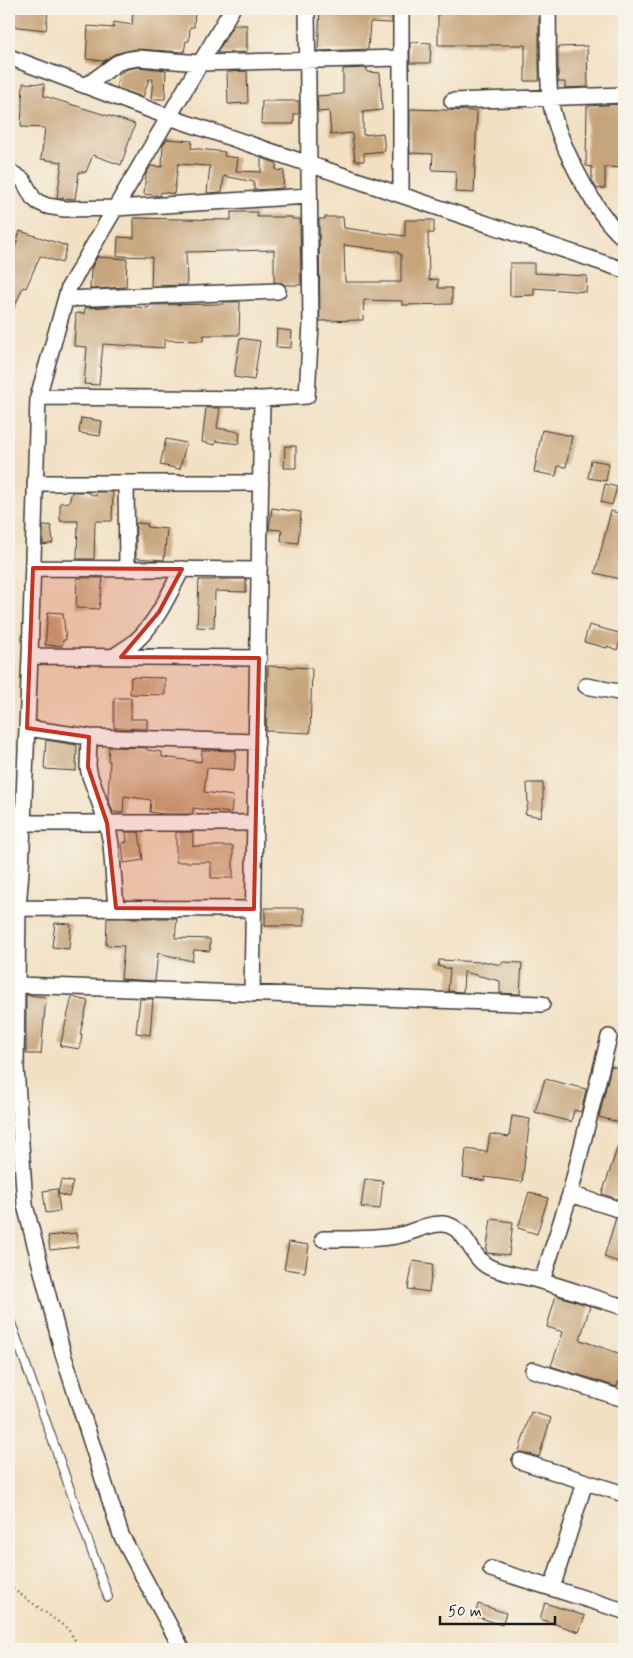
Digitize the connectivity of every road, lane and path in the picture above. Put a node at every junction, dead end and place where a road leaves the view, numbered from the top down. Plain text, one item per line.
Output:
1 (232, 9) edge
2 (307, 9) edge
3 (401, 9) edge
4 (548, 9) edge
5 (9, 57) edge
6 (401, 58) junction
7 (308, 60) junction
8 (200, 63) junction
9 (86, 86) junction
10 (624, 95) edge
11 (550, 98) junction
12 (452, 101) dead end
13 (169, 117) junction
14 (309, 163) junction
15 (9, 170) edge
16 (400, 194) junction
17 (309, 196) junction
18 (116, 208) junction
19 (624, 238) edge
20 (624, 270) edge
21 (278, 291) dead end
22 (66, 299) junction
23 (38, 397) junction
24 (262, 399) junction
25 (36, 483) junction
26 (126, 483) junction
27 (260, 483) junction
28 (33, 568) junction
29 (127, 568) junction
30 (182, 569) junction
31 (259, 570) junction
32 (30, 656) junction
33 (113, 657) junction
34 (259, 658) junction
35 (586, 686) dead end
36 (624, 693) edge
37 (27, 728) junction
38 (88, 737) junction
39 (257, 742) junction
40 (23, 823) junction
41 (107, 823) junction
42 (255, 823) junction
43 (18, 908) junction
44 (116, 908) junction
45 (254, 909) junction
46 (18, 985) junction
47 (252, 994) junction
48 (542, 1004) dead end
49 (609, 1037) dead end
50 (570, 1194) junction
51 (624, 1211) edge
52 (323, 1239) dead end
53 (542, 1281) junction
54 (624, 1308) edge
55 (9, 1318) edge
56 (533, 1370) dead end
57 (624, 1399) edge
58 (520, 1461) dead end
59 (585, 1482) junction
60 (624, 1494) edge
61 (491, 1569) dead end
62 (9, 1586) edge
63 (552, 1588) junction
64 (108, 1597) dead end
65 (624, 1611) edge
66 (75, 1649) edge
67 (182, 1649) edge

1 - 8 street
2 - 7 street
3 - 6 street
4 - 11 street
5 - 9 street
6 - 7 street
6 - 16 street
7 - 8 street
7 - 14 street
8 - 9 street
8 - 13 street
9 - 13 street
10 - 11 street
11 - 12 street
11 - 19 street
13 - 14 street
13 - 18 street
14 - 16 street
14 - 17 street
15 - 18 street
16 - 20 street
17 - 18 street
17 - 24 street
18 - 22 street
21 - 22 street
22 - 23 street
23 - 24 street
23 - 25 street
24 - 27 street
25 - 26 street
25 - 28 street
26 - 27 street
26 - 29 street
27 - 31 street
28 - 29 street
28 - 32 street
29 - 30 street
30 - 31 street
30 - 33 street
31 - 34 street
32 - 33 street
32 - 37 street
33 - 34 street
34 - 39 street
35 - 36 street
37 - 38 street
37 - 40 street
38 - 39 street
38 - 41 street
39 - 42 street
40 - 41 street
40 - 43 street
41 - 42 street
41 - 44 street
42 - 45 street
43 - 44 street
43 - 46 street
44 - 45 street
45 - 47 street
46 - 47 street
46 - 67 street
47 - 48 street
49 - 50 street
50 - 51 street
50 - 53 street
52 - 53 street
53 - 54 street
55 - 64 lane
56 - 57 street
58 - 59 street
59 - 60 street
59 - 63 street
61 - 63 street
62 - 66 path
63 - 65 street

